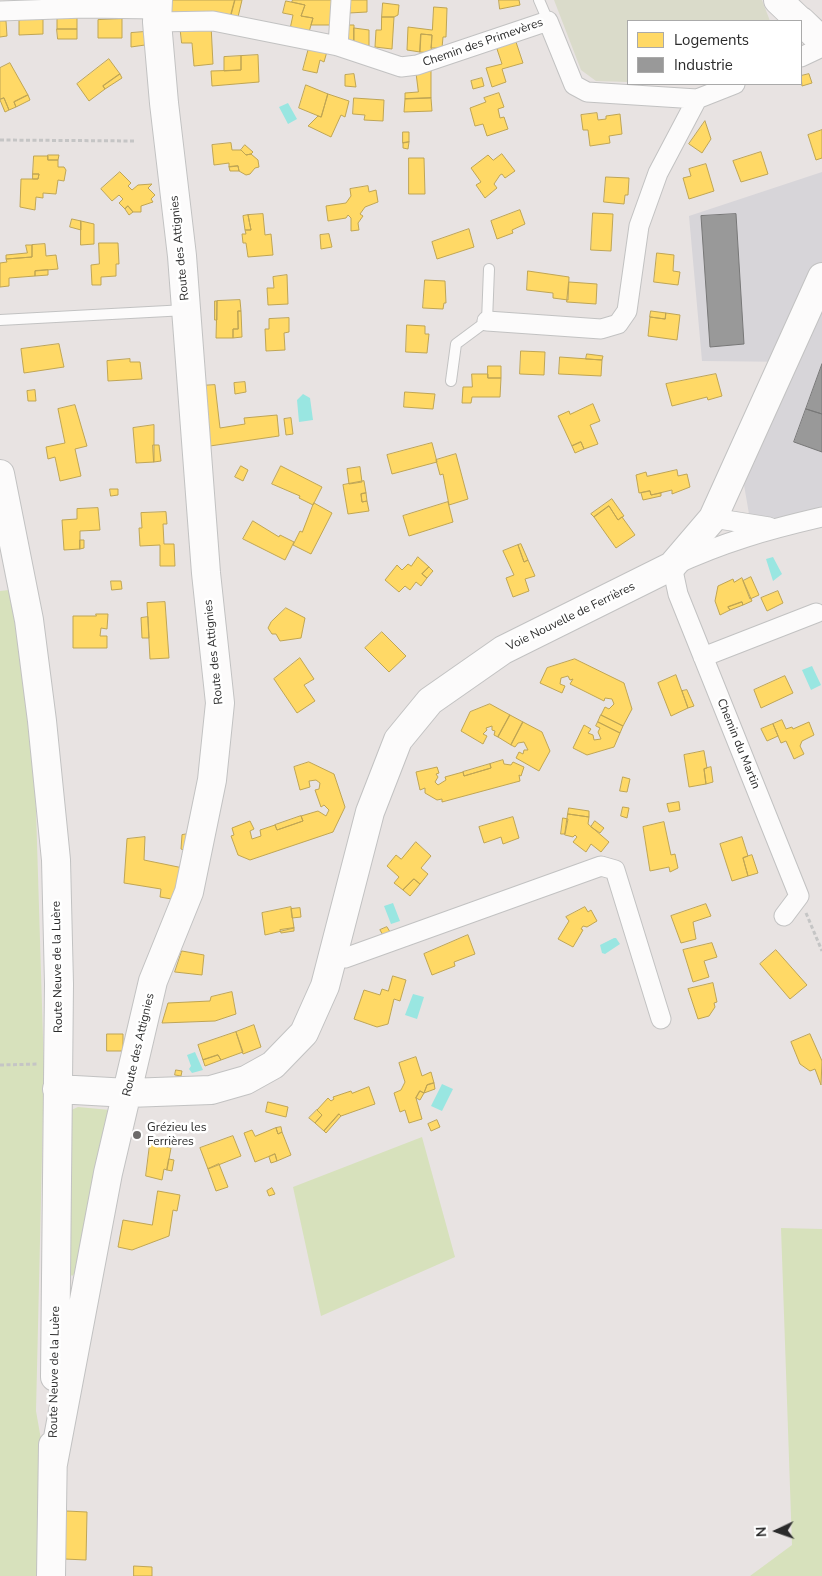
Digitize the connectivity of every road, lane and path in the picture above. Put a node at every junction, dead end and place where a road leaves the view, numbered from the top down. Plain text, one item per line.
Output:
1 (341, 0) edge
2 (539, 0) edge
3 (778, 0) edge
4 (0, 11) edge
5 (157, 11) edge
6 (800, 20) edge
7 (548, 21) junction
8 (802, 22) edge
9 (822, 41) edge
10 (338, 46) junction
11 (822, 47) edge
12 (802, 57) edge
13 (732, 85) edge
14 (697, 99) junction
15 (0, 140) edge
16 (136, 141) dead end
17 (488, 269) dead end
18 (822, 277) edge
19 (187, 310) junction
20 (0, 320) edge
21 (487, 321) junction
22 (451, 381) dead end
23 (0, 474) edge
24 (713, 518) junction
25 (822, 518) edge
26 (775, 528) junction
27 (672, 566) junction
28 (816, 613) dead end
29 (703, 657) junction
30 (799, 896) junction
31 (784, 916) dead end
32 (822, 951) edge
33 (333, 955) junction
34 (660, 1019) dead end
35 (0, 1065) edge
36 (58, 1076) junction
37 (128, 1093) junction
38 (87, 1289) junction
39 (56, 1299) junction
40 (53, 1464) junction
41 (51, 1576) edge

1 - 10 street
2 - 7 lane
3 - 6 street
4 - 5 street, Chemin des Primevères
5 - 10 street, Chemin des Primevères
5 - 19 street, Route des Attignies
7 - 10 street, Chemin des Primevères
7 - 14 street, Chemin des Primevères
8 - 9 street
11 - 12 street
13 - 14 street, Chemin des Primevères
14 - 21 street
15 - 16 path
17 - 21 lane
18 - 24 street, Voie Nouvelle de Ferrières
19 - 20 lane
19 - 37 street, Route des Attignies
21 - 22 lane
23 - 36 street, Route Neuve de la Luère
24 - 26 street
24 - 27 street, Voie Nouvelle de Ferrières
25 - 26 street
26 - 27 street
27 - 29 street, Chemin du Martin
27 - 33 street, Voie Nouvelle de Ferrières
28 - 29 street
29 - 30 street, Chemin du Martin
30 - 31 street
30 - 32 path
33 - 34 street
33 - 37 street, Voie Nouvelle de Ferrières
35 - 36 path
36 - 37 street, Voie Nouvelle de Ferrières
36 - 39 street, Route Neuve de la Luère
37 - 38 street, Route des Attignies
38 - 39 street
38 - 40 street, Route des Attignies
39 - 40 street, Route Neuve de la Luère
40 - 41 street

